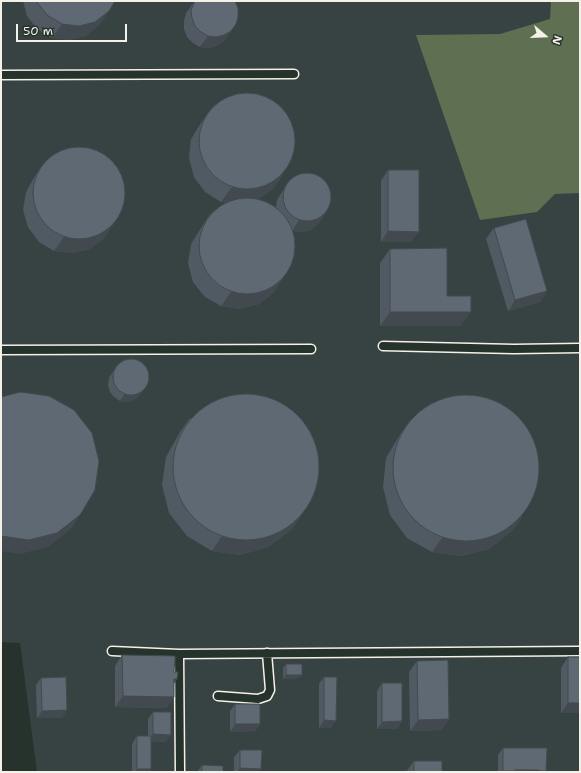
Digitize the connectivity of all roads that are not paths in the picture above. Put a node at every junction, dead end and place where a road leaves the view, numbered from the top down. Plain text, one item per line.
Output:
1 (294, 74) dead end
2 (1, 75) edge
3 (384, 346) dead end
4 (580, 348) edge
5 (311, 349) dead end
6 (1, 350) edge
7 (580, 650) edge
8 (112, 652) dead end
9 (267, 653) junction
10 (179, 654) junction
11 (218, 696) dead end
12 (180, 772) edge

1 - 2 lane
3 - 4 lane
5 - 6 lane
7 - 9 lane
8 - 10 lane
9 - 10 lane
9 - 11 lane
10 - 12 lane

